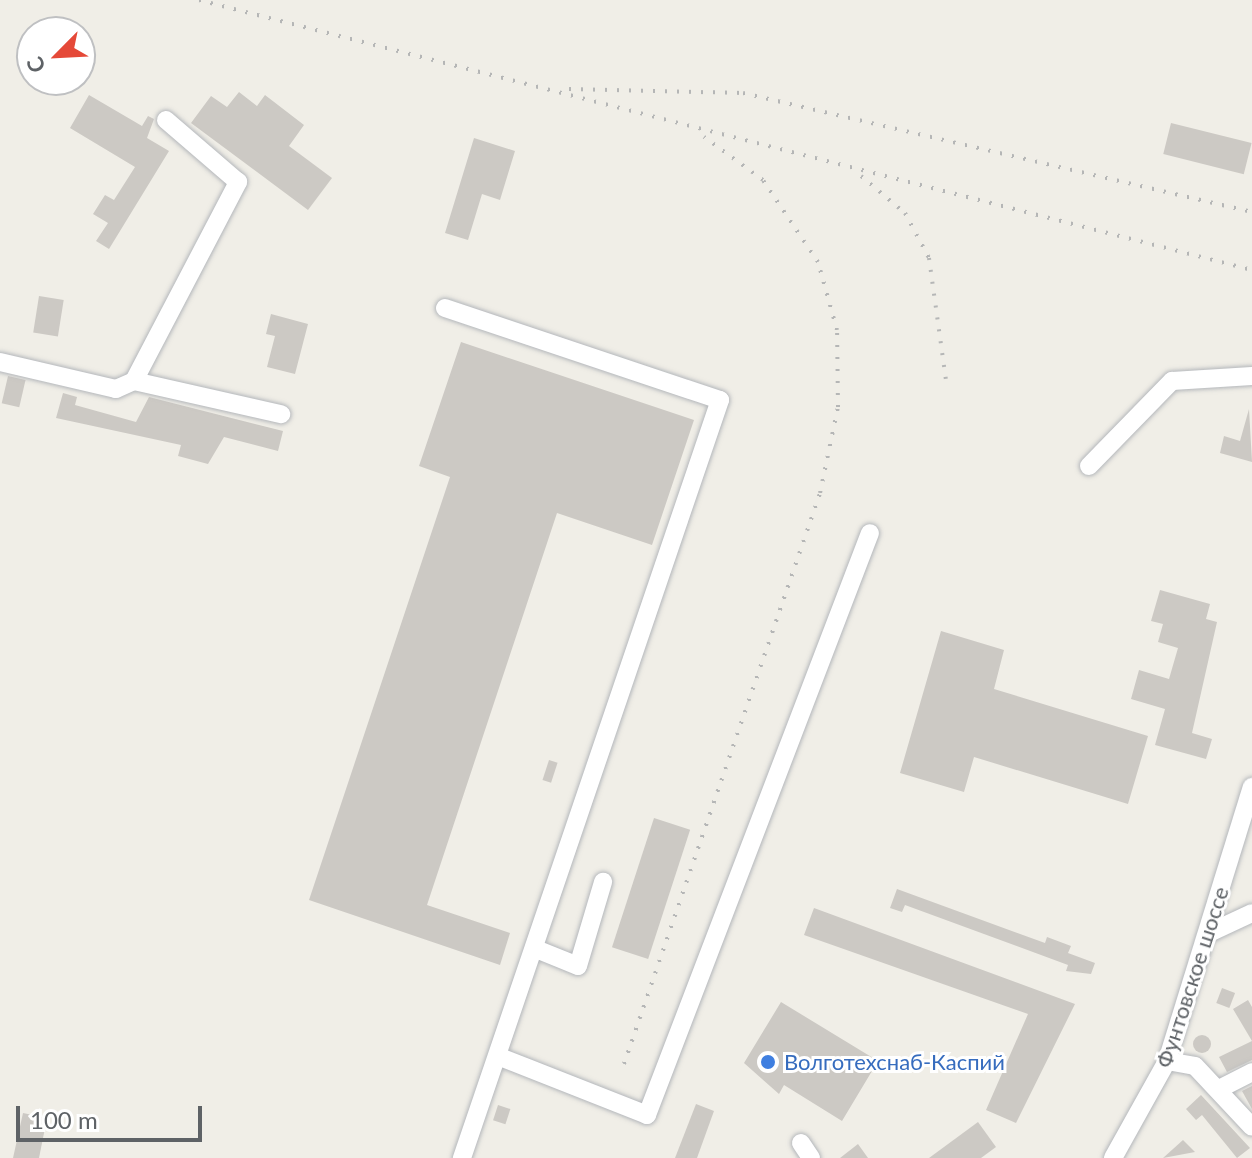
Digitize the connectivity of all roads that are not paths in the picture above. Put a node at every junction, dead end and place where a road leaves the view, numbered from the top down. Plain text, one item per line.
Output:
1 (166, 120) dead end
2 (445, 308) dead end
3 (0, 362) edge
4 (1252, 376) edge
5 (134, 381) junction
6 (281, 414) dead end
7 (1089, 466) dead end
8 (870, 533) dead end
9 (1252, 787) edge
10 (603, 882) dead end
11 (1252, 913) edge
12 (1209, 933) junction
13 (536, 949) junction
14 (500, 1057) junction
15 (1167, 1061) junction
16 (1252, 1072) edge
17 (1219, 1089) junction
18 (1252, 1127) edge
19 (462, 1158) edge
20 (1113, 1158) edge

1 - 5 street
2 - 13 street
3 - 5 street
4 - 7 street
5 - 6 street
8 - 14 street
9 - 12 street, Фунтовское шоссе
10 - 13 street
11 - 12 street
12 - 15 street, Фунтовское шоссе
13 - 14 street
14 - 19 street
15 - 17 street
15 - 20 street, Фунтовское шоссе
16 - 17 street
17 - 18 street

